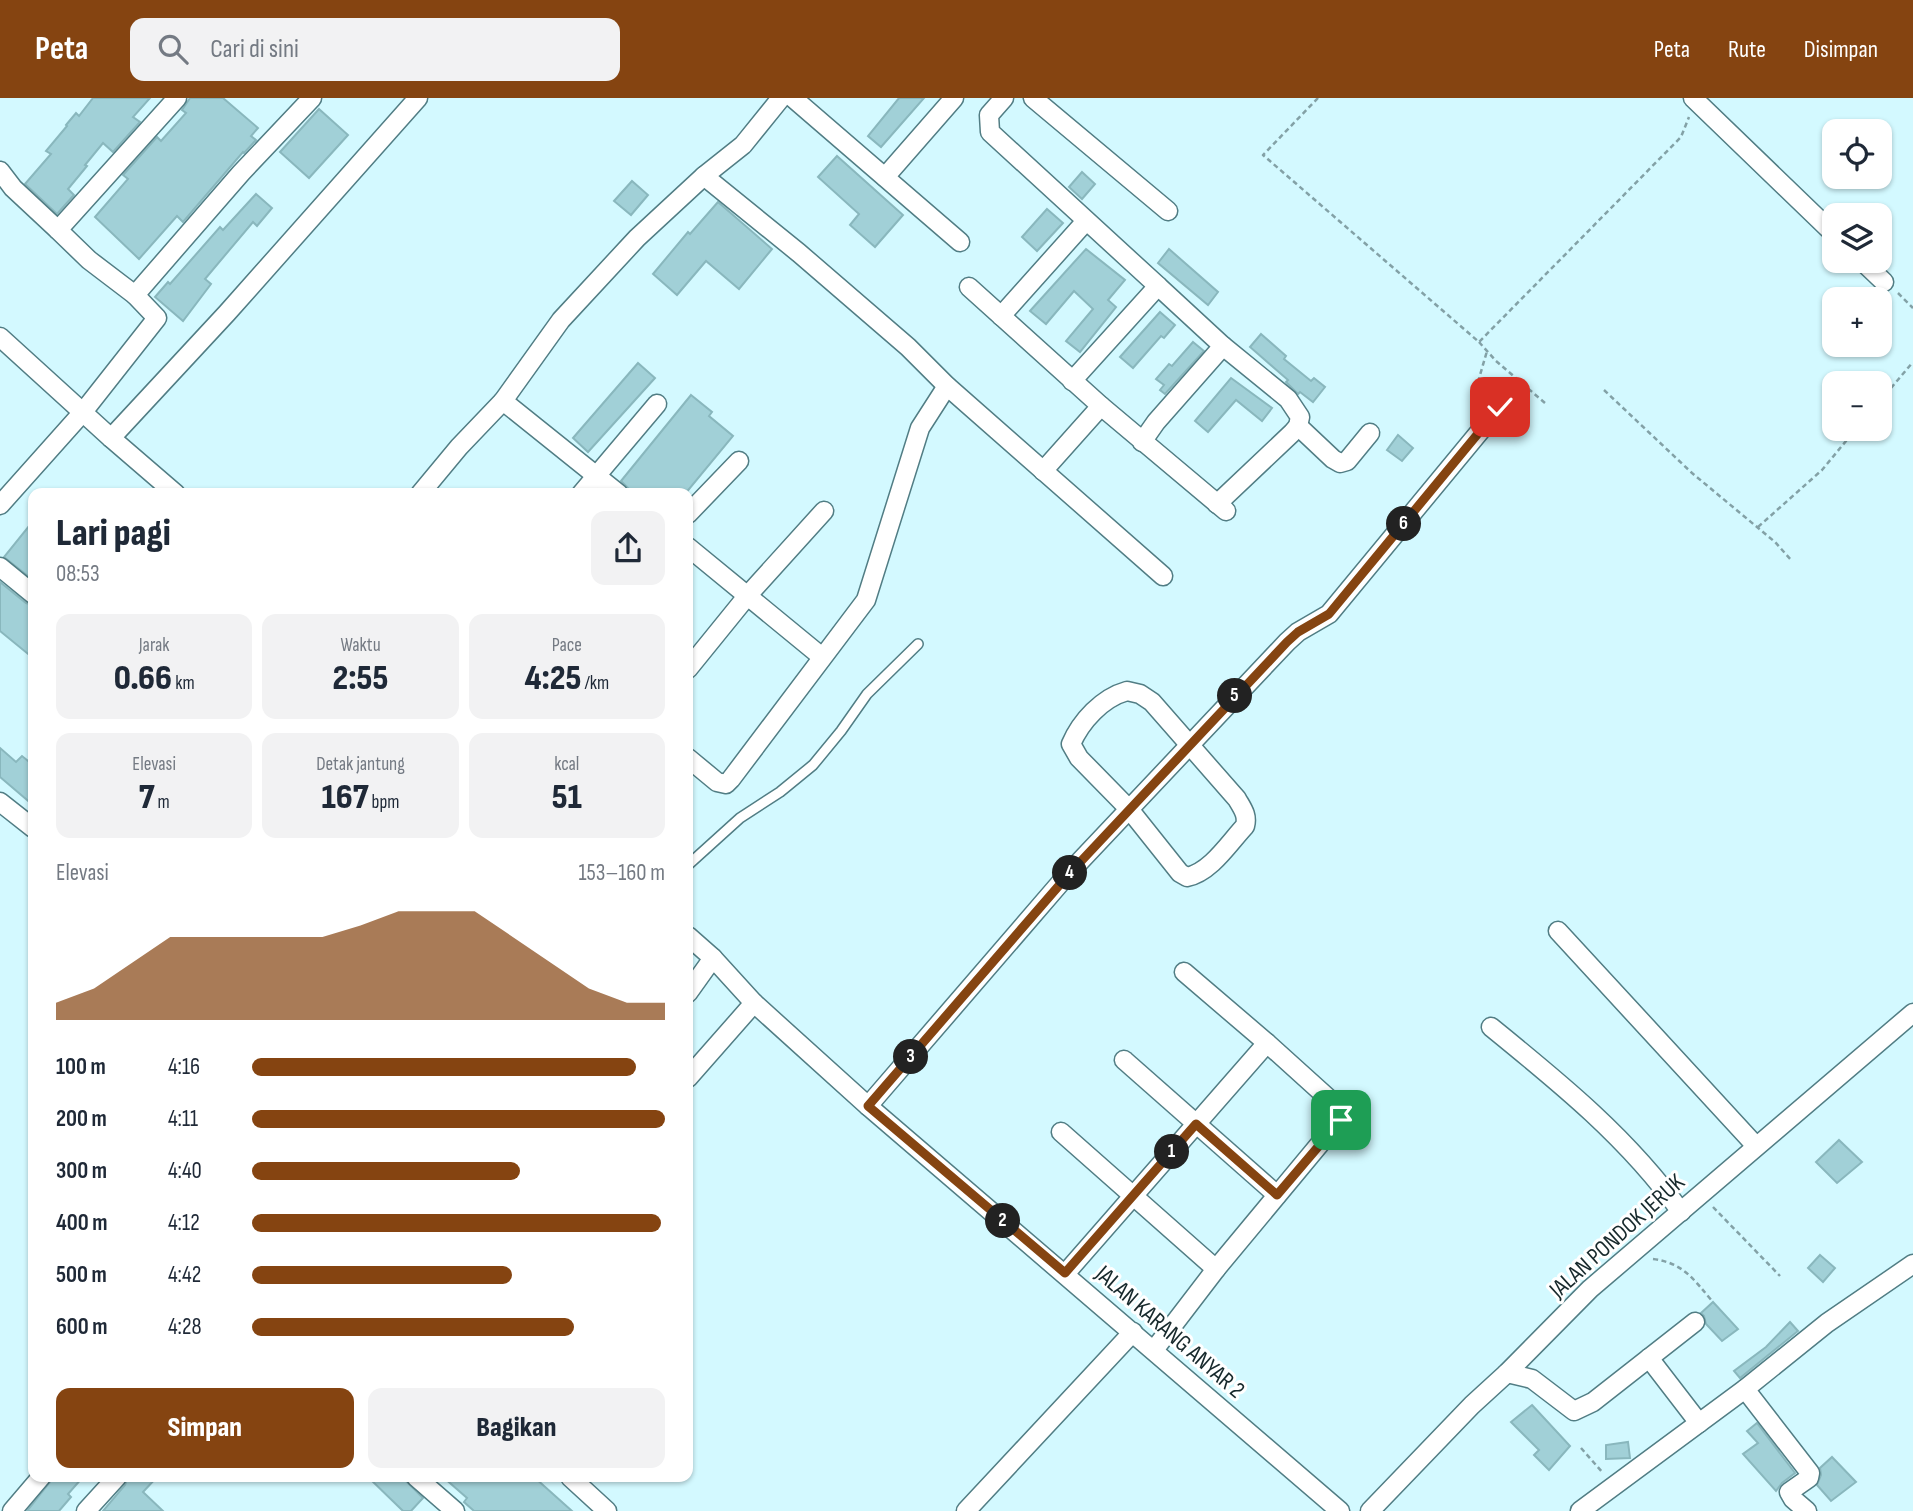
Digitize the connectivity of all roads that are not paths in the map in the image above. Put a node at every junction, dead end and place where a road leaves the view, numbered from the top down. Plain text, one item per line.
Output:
1 (177, 98) edge
2 (312, 98) edge
3 (418, 98) edge
4 (781, 98) edge
5 (793, 98) edge
6 (954, 98) edge
7 (1004, 98) edge
8 (1033, 98) edge
9 (1694, 99) edge
10 (0, 171) edge
11 (704, 176) junction
12 (885, 177) junction
13 (1168, 211) dead end
14 (1086, 221) junction
15 (1822, 222) edge
16 (58, 230) junction
17 (960, 242) dead end
18 (1875, 273) edge
19 (1884, 282) road end
20 (1158, 286) junction
21 (969, 287) dead end
22 (135, 295) junction
23 (1001, 316) junction
24 (0, 337) edge
25 (1223, 346) junction
26 (1072, 381) junction
27 (947, 387) junction
28 (503, 401) junction
29 (657, 404) dead end
30 (1101, 406) junction
31 (1500, 407) dead end
32 (83, 412) junction
33 (1298, 426) junction
34 (1370, 433) dead end
35 (111, 438) junction
36 (1142, 442) junction
37 (739, 461) dead end
38 (1043, 471) junction
39 (596, 476) junction
40 (170, 488) edge
41 (425, 488) edge
42 (585, 488) edge
43 (611, 488) edge
44 (0, 505) edge
45 (693, 509) edge
46 (824, 511) dead end
47 (693, 551) edge
48 (0, 567) edge
49 (1163, 576) dead end
50 (28, 589) edge
51 (748, 595) junction
52 (918, 644) dead end
53 (822, 657) junction
54 (693, 663) edge
55 (1189, 745) junction
56 (693, 762) edge
57 (0, 802) edge
58 (1129, 809) junction
59 (28, 824) edge
60 (693, 860) edge
61 (1558, 931) dead end
62 (693, 940) edge
63 (713, 958) junction
64 (1184, 972) dead end
65 (693, 986) edge
66 (754, 1003) junction
67 (1913, 1013) edge
68 (1492, 1027) dead end
69 (1267, 1043) junction
70 (1124, 1060) dead end
71 (693, 1072) edge
72 (868, 1106) junction
73 (1196, 1124) junction
74 (1060, 1132) dead end
75 (1756, 1146) junction
76 (1277, 1195) junction
77 (1133, 1196) junction
78 (1681, 1212) junction
79 (1913, 1264) edge
80 (1216, 1269) junction
81 (1065, 1273) junction
82 (1695, 1322) dead end
83 (1133, 1332) junction
84 (1154, 1350) junction
85 (1650, 1359) junction
86 (1507, 1373) junction
87 (1745, 1389) junction
88 (1699, 1423) junction
89 (37, 1482) edge
90 (112, 1482) edge
91 (422, 1482) edge
92 (575, 1482) edge
93 (603, 1510) edge
94 (12, 1511) edge
95 (86, 1511) edge
96 (455, 1511) edge
97 (966, 1511) edge
98 (1340, 1511) edge
99 (1370, 1511) edge
100 (1580, 1511) edge
101 (1807, 1511) edge

1 - 16 street
2 - 22 street
3 - 35 street
4 - 11 street
5 - 12 street
6 - 12 street
7 - 14 street
8 - 13 street
9 - 15 street
10 - 16 street
11 - 27 street
11 - 28 street
12 - 17 street
14 - 20 street
14 - 23 street
16 - 22 street
18 - 19 street
20 - 25 street
20 - 26 street
21 - 23 street
22 - 32 street
23 - 26 street
24 - 32 street
25 - 33 street
25 - 36 street
26 - 30 street
27 - 38 street
27 - 53 street
28 - 39 street
28 - 41 street
29 - 39 street
30 - 36 street
30 - 38 street
31 - 55 street
32 - 35 street
32 - 44 street
33 - 34 street
33 - 36 street
35 - 40 street
37 - 45 street
38 - 49 street
39 - 42 street
39 - 43 street
46 - 51 street
47 - 51 street
48 - 50 street
51 - 53 street
51 - 54 street
52 - 60 lane
53 - 56 street
55 - 58 street
55 - 58 street
55 - 58 street
57 - 59 street
58 - 72 street
61 - 75 street
62 - 63 street, JALAN KARANG ANYAR 2
63 - 65 street
63 - 66 street, JALAN KARANG ANYAR 2
64 - 69 street
66 - 71 street
66 - 72 street, JALAN KARANG ANYAR 2
67 - 75 street, JALAN PONDOK JERUK
68 - 78 street
69 - 73 street
69 - 76 street
70 - 73 street
72 - 81 street, JALAN KARANG ANYAR 2
73 - 76 street
73 - 77 street
74 - 77 street
75 - 78 street, JALAN PONDOK JERUK
76 - 80 street
77 - 80 street
77 - 81 street
78 - 86 street, JALAN PONDOK JERUK
79 - 87 street
80 - 84 street
81 - 83 street, JALAN KARANG ANYAR 2
82 - 85 street
83 - 84 street, JALAN KARANG ANYAR 2
83 - 97 street
84 - 98 street, JALAN KARANG ANYAR 2
85 - 86 street
85 - 88 street
86 - 99 street, JALAN PONDOK JERUK
87 - 88 street
87 - 101 street
88 - 100 street
89 - 94 street
90 - 95 street
91 - 96 street
92 - 93 street

